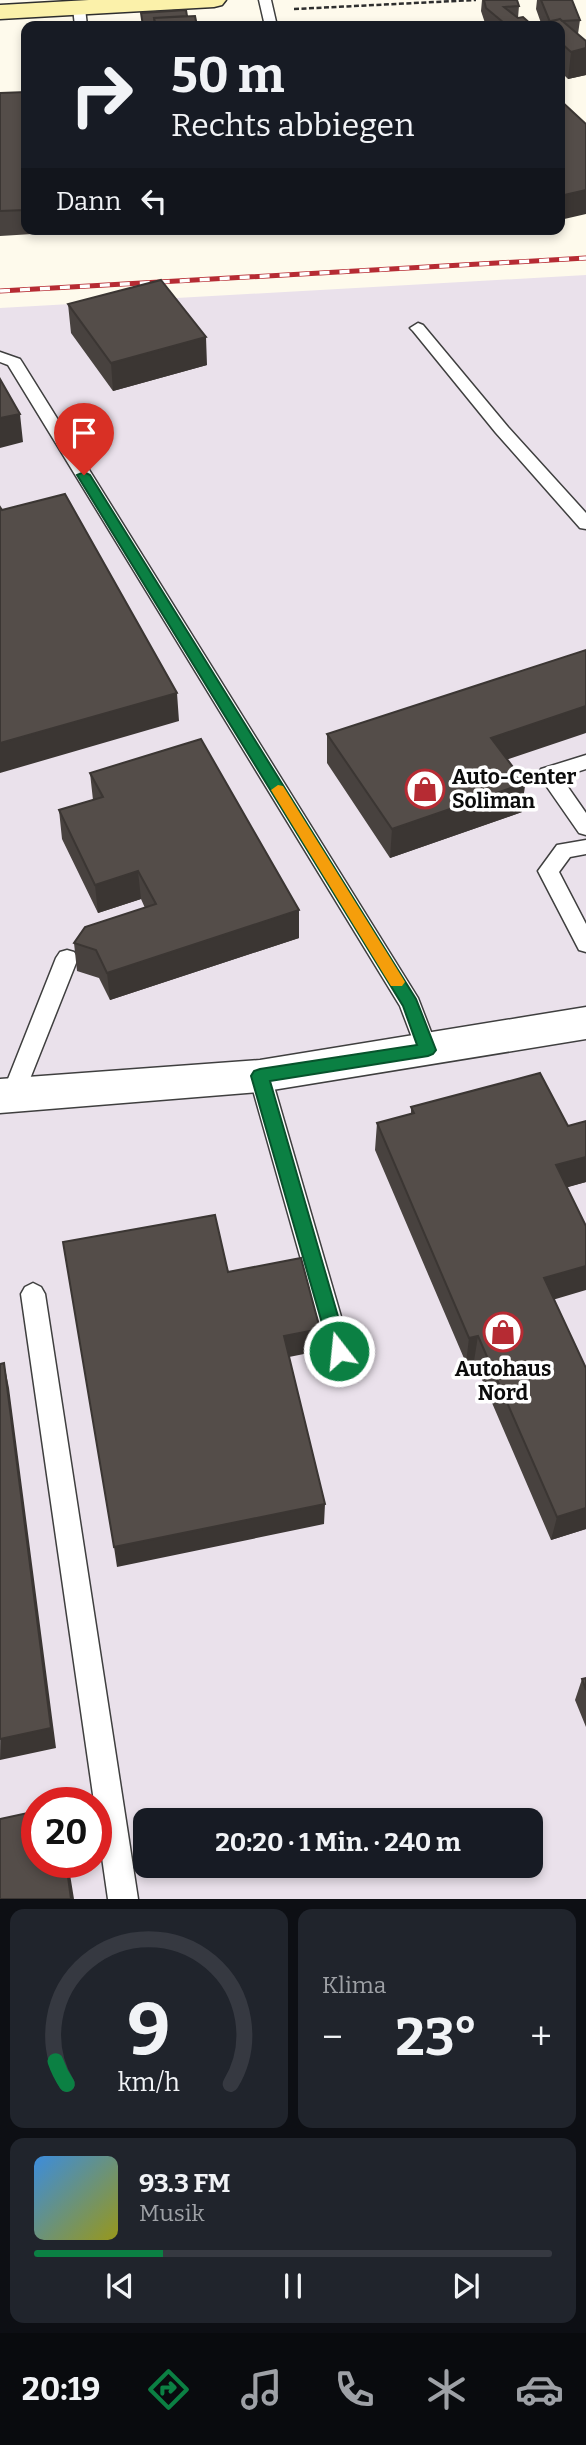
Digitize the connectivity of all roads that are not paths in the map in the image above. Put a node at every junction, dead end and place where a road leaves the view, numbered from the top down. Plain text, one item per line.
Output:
1 (214, 0) edge
2 (265, 0) edge
3 (0, 12) edge
4 (80, 17) edge
5 (270, 21) edge
6 (418, 328) dead end
7 (0, 357) edge
8 (586, 524) edge
9 (586, 762) edge
10 (586, 828) edge
11 (586, 847) edge
12 (586, 944) edge
13 (66, 958) dead end
14 (586, 1023) edge
15 (428, 1050) junction
16 (260, 1076) junction
17 (6, 1095) edge
18 (33, 1294) dead end
19 (339, 1351) dead end
20 (124, 1899) edge

1 - 4 main road
2 - 5 lane
3 - 4 main road
6 - 8 lane
7 - 15 lane
9 - 10 lane
11 - 12 lane
13 - 17 lane
14 - 15 street
15 - 16 street
16 - 17 street
16 - 19 lane
18 - 20 lane

